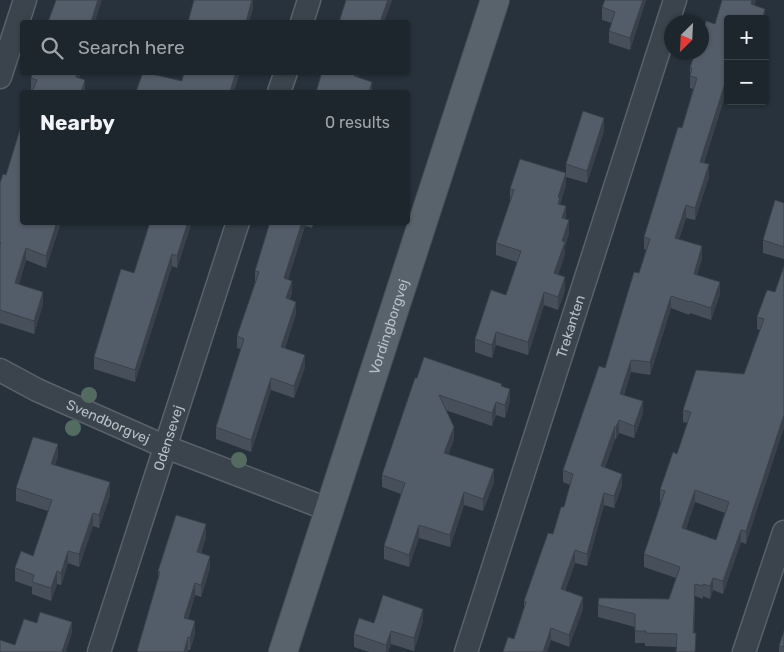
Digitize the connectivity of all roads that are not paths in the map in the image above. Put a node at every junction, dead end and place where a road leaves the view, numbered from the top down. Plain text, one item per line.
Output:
1 (25, 0) edge
2 (309, 0) edge
3 (495, 0) edge
4 (675, 0) edge
5 (303, 20) edge
6 (285, 75) edge
7 (0, 77) edge
8 (280, 90) edge
9 (237, 225) edge
10 (0, 370) edge
11 (166, 447) junction
12 (330, 510) junction
13 (784, 532) edge
14 (99, 652) edge
15 (284, 652) edge
16 (466, 652) edge
17 (744, 652) edge

1 - 7 street
2 - 5 street
3 - 12 main road, Vordingborgvej
4 - 16 street, Trekanten
6 - 8 street
9 - 11 street, Odensevej
10 - 11 street, Svendborgvej
11 - 12 street, Svendborgvej
11 - 14 street, Odensevej
12 - 15 main road, Vordingborgvej
13 - 17 street

